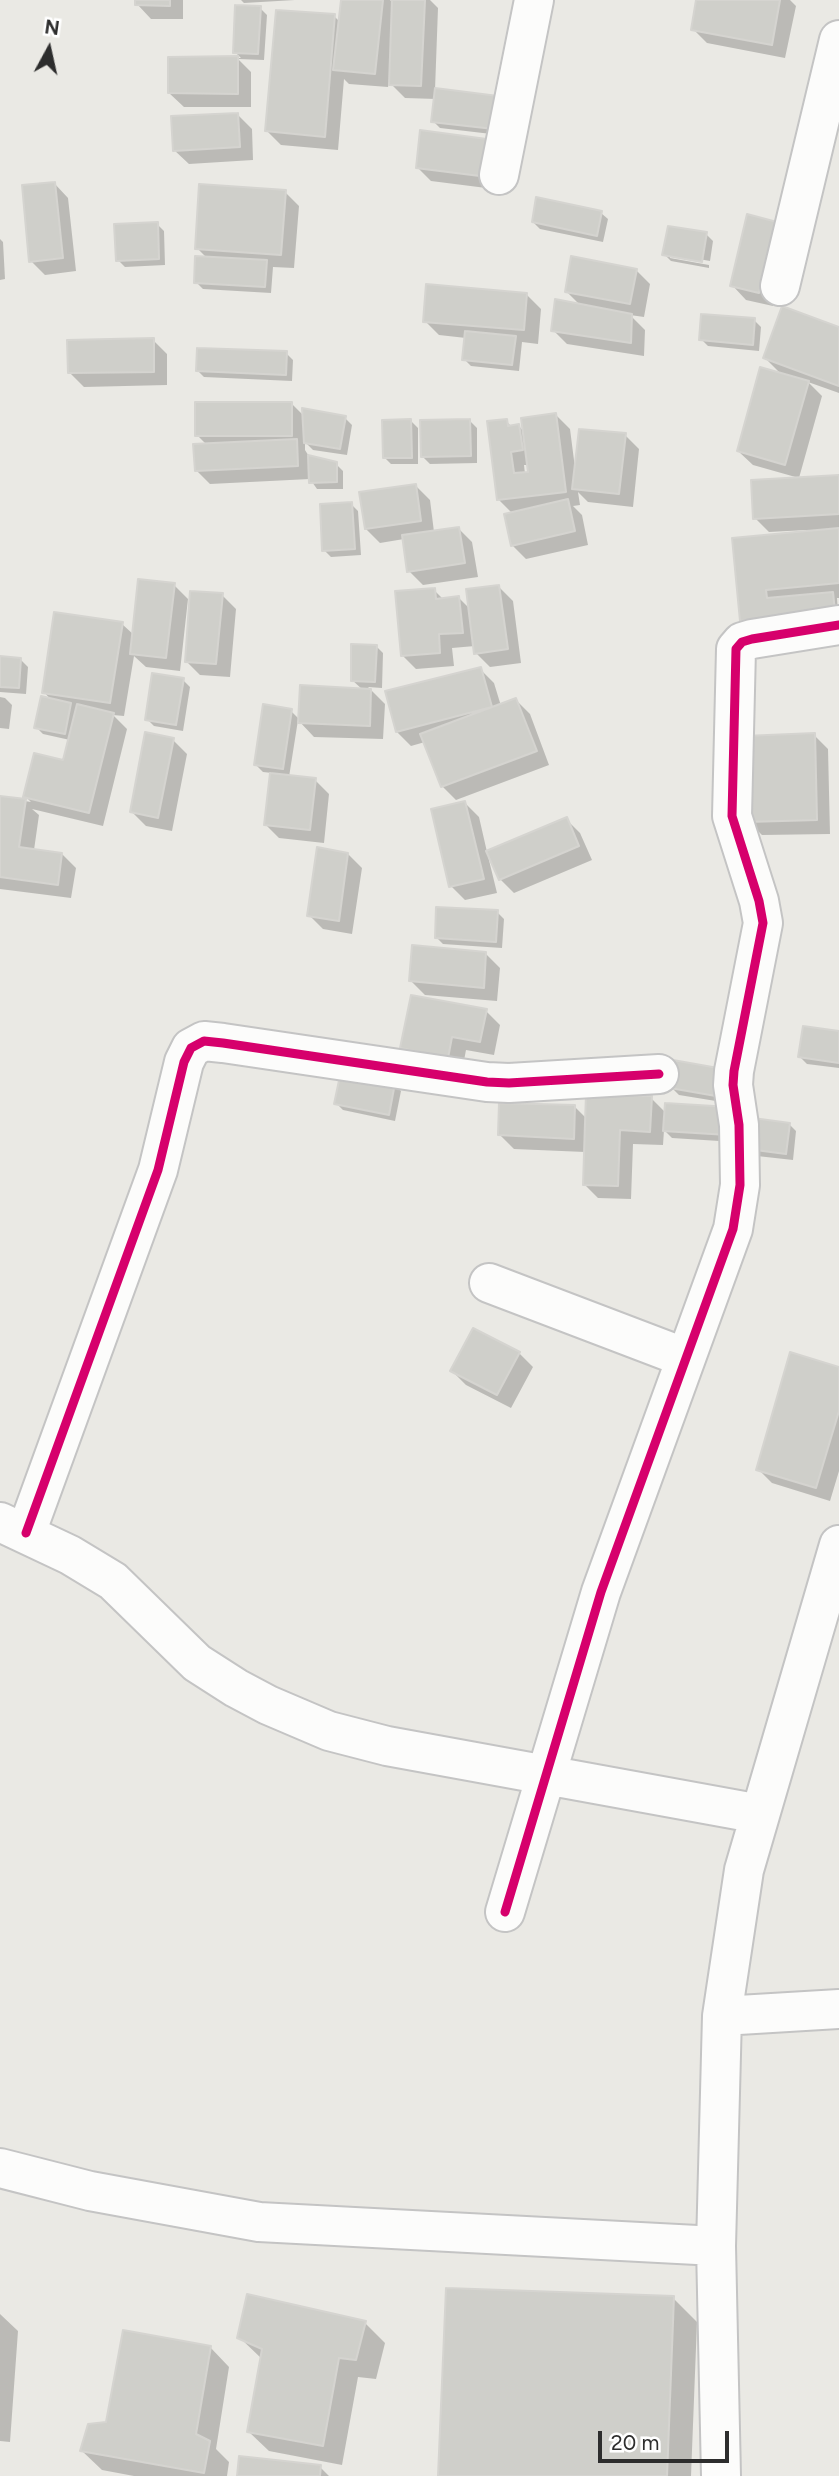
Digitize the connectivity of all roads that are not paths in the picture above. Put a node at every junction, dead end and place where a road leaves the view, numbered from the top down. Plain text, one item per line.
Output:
1 (534, 0) edge
2 (839, 40) edge
3 (499, 175) dead end
4 (780, 286) dead end
5 (839, 625) edge
6 (659, 1074) dead end
7 (489, 1283) dead end
8 (686, 1357) junction
9 (13, 1527) edge
10 (839, 1545) edge
11 (544, 1776) junction
12 (760, 1814) junction
13 (505, 1912) dead end
14 (839, 2010) edge
15 (722, 2017) junction
16 (0, 2168) edge
17 (716, 2246) junction
18 (720, 2476) edge

1 - 3 street
2 - 4 street
5 - 8 street
6 - 9 street
7 - 8 street
8 - 11 street
9 - 11 street
10 - 12 street
11 - 12 street
11 - 13 street
12 - 15 street
14 - 15 street
15 - 17 street
16 - 17 street
17 - 18 street

